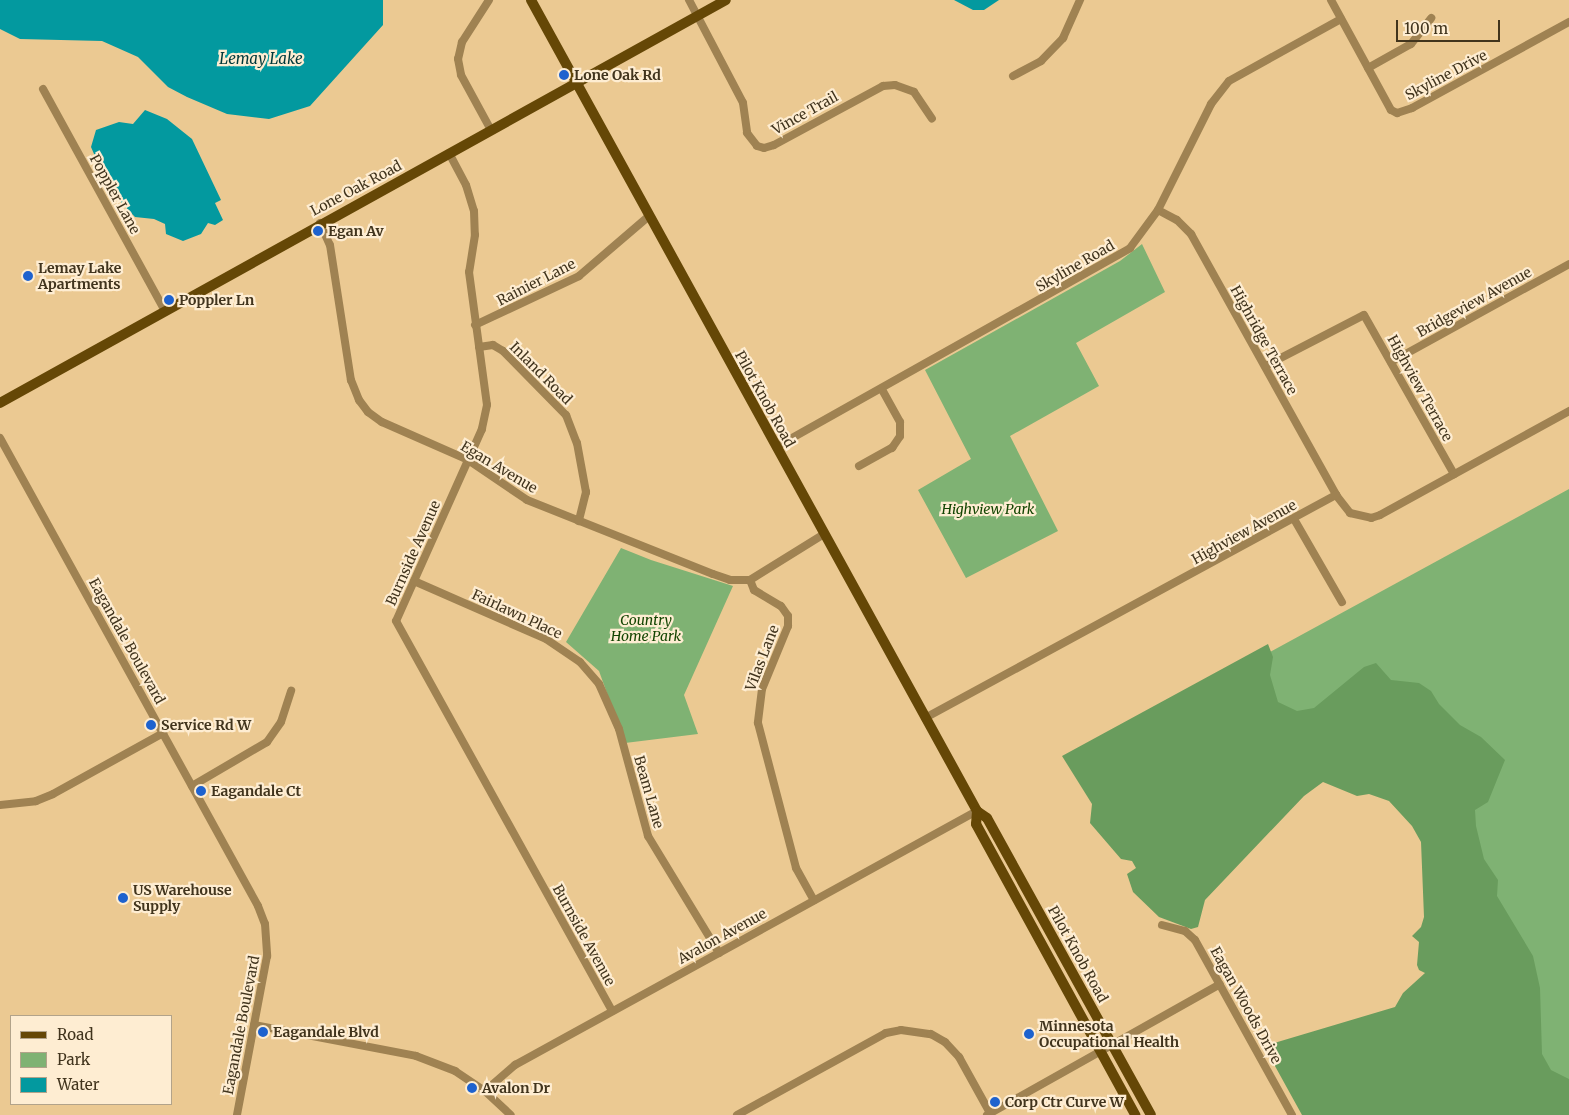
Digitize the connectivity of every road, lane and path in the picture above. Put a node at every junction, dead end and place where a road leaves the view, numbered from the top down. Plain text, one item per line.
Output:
1 (489, 0) edge
2 (531, 0) edge
3 (689, 0) edge
4 (726, 0) edge
5 (1080, 0) edge
6 (1331, 0) edge
7 (697, 16) junction
8 (1431, 18) dead end
9 (1341, 19) junction
10 (1569, 22) edge
11 (1368, 68) junction
12 (1013, 76) dead end
13 (576, 83) junction
14 (43, 89) dead end
15 (932, 120) dead end
16 (491, 130) junction
17 (449, 153) junction
18 (1158, 210) junction
19 (649, 216) junction
20 (320, 223) junction
21 (1569, 264) edge
22 (165, 311) junction
23 (475, 325) junction
24 (479, 347) junction
25 (1391, 362) junction
26 (1265, 366) junction
27 (882, 389) junction
28 (0, 403) edge
29 (1569, 411) edge
30 (0, 438) edge
31 (776, 447) junction
32 (468, 460) junction
33 (859, 466) dead end
34 (1454, 474) junction
35 (1336, 495) junction
36 (1294, 519) junction
37 (578, 521) junction
38 (824, 534) junction
39 (750, 580) junction
40 (414, 582) junction
41 (1342, 602) dead end
42 (599, 684) joint
43 (291, 691) dead end
44 (926, 718) junction
45 (163, 733) junction
46 (192, 786) junction
47 (0, 805) edge
48 (976, 811) junction
49 (1012, 864) junction
50 (1001, 871) junction
51 (814, 900) junction
52 (1162, 925) dead end
53 (719, 953) junction
54 (1220, 984) junction
55 (612, 1012) junction
56 (254, 1025) junction
57 (1113, 1045) junction
58 (1100, 1052) junction
59 (485, 1091) junction
60 (989, 1114) edge
61 (237, 1115) edge
62 (511, 1115) edge
63 (737, 1115) edge
64 (1134, 1115) edge
65 (1151, 1115) edge
66 (1292, 1115) edge

1 - 16 street
2 - 13 main road, Pilot Knob Road
3 - 7 street
4 - 7 main road, Lone Oak Road
5 - 12 street
6 - 9 street, Skyline Drive
7 - 13 main road, Lone Oak Road
7 - 15 street, Vince Trail
8 - 11 street
9 - 11 street, Skyline Drive
9 - 18 street, Skyline Road
10 - 11 street, Skyline Drive
13 - 16 main road, Lone Oak Road
13 - 19 main road, Pilot Knob Road
14 - 22 street, Poppler Lane
16 - 17 main road, Lone Oak Road
17 - 20 main road, Lone Oak Road
17 - 23 street, Burnside Avenue
18 - 26 street, Highridge Terrace
18 - 27 street, Skyline Road
19 - 23 street, Rainier Lane
19 - 31 main road, Pilot Knob Road
20 - 22 main road, Lone Oak Road
20 - 32 street, Egan Avenue
21 - 25 street, Bridgeview Avenue
22 - 28 main road, Lone Oak Road
23 - 24 street, Burnside Avenue
24 - 32 street, Burnside Avenue
24 - 37 street, Inland Road
25 - 26 street, Highview Terrace
25 - 34 street, Highview Terrace
26 - 35 street, Highridge Terrace
27 - 31 street, Skyline Road
27 - 33 street
29 - 34 street
30 - 45 street, Eagandale Boulevard
31 - 38 main road, Pilot Knob Road
32 - 37 street, Egan Avenue
32 - 40 street, Burnside Avenue
34 - 35 street
35 - 36 street, Highview Avenue
36 - 41 street
36 - 44 street, Highview Avenue
37 - 39 street, Egan Avenue
38 - 39 street
38 - 44 main road, Pilot Knob Road
39 - 51 street, Vilas Lane
40 - 42 street, Fairlawn Place
40 - 55 street, Burnside Avenue
42 - 53 street, Beam Lane
43 - 46 street
44 - 48 main road, Pilot Knob Road
45 - 46 street, Eagandale Boulevard
45 - 47 street
46 - 56 street, Eagandale Boulevard
48 - 49 main road, Pilot Knob Road
48 - 50 main road, Pilot Knob Road
48 - 51 street, Avalon Avenue
49 - 50 street
49 - 57 main road, Pilot Knob Road
50 - 58 main road, Pilot Knob Road
51 - 53 street, Avalon Avenue
52 - 54 street, Eagan Woods Drive
53 - 55 street, Avalon Avenue
54 - 57 street
54 - 66 street, Eagan Woods Drive
55 - 59 street, Avalon Avenue
56 - 59 street
56 - 61 street, Eagandale Boulevard
57 - 58 street
57 - 65 main road, Pilot Knob Road
58 - 60 street
58 - 64 main road, Pilot Knob Road
59 - 62 street
60 - 63 street

